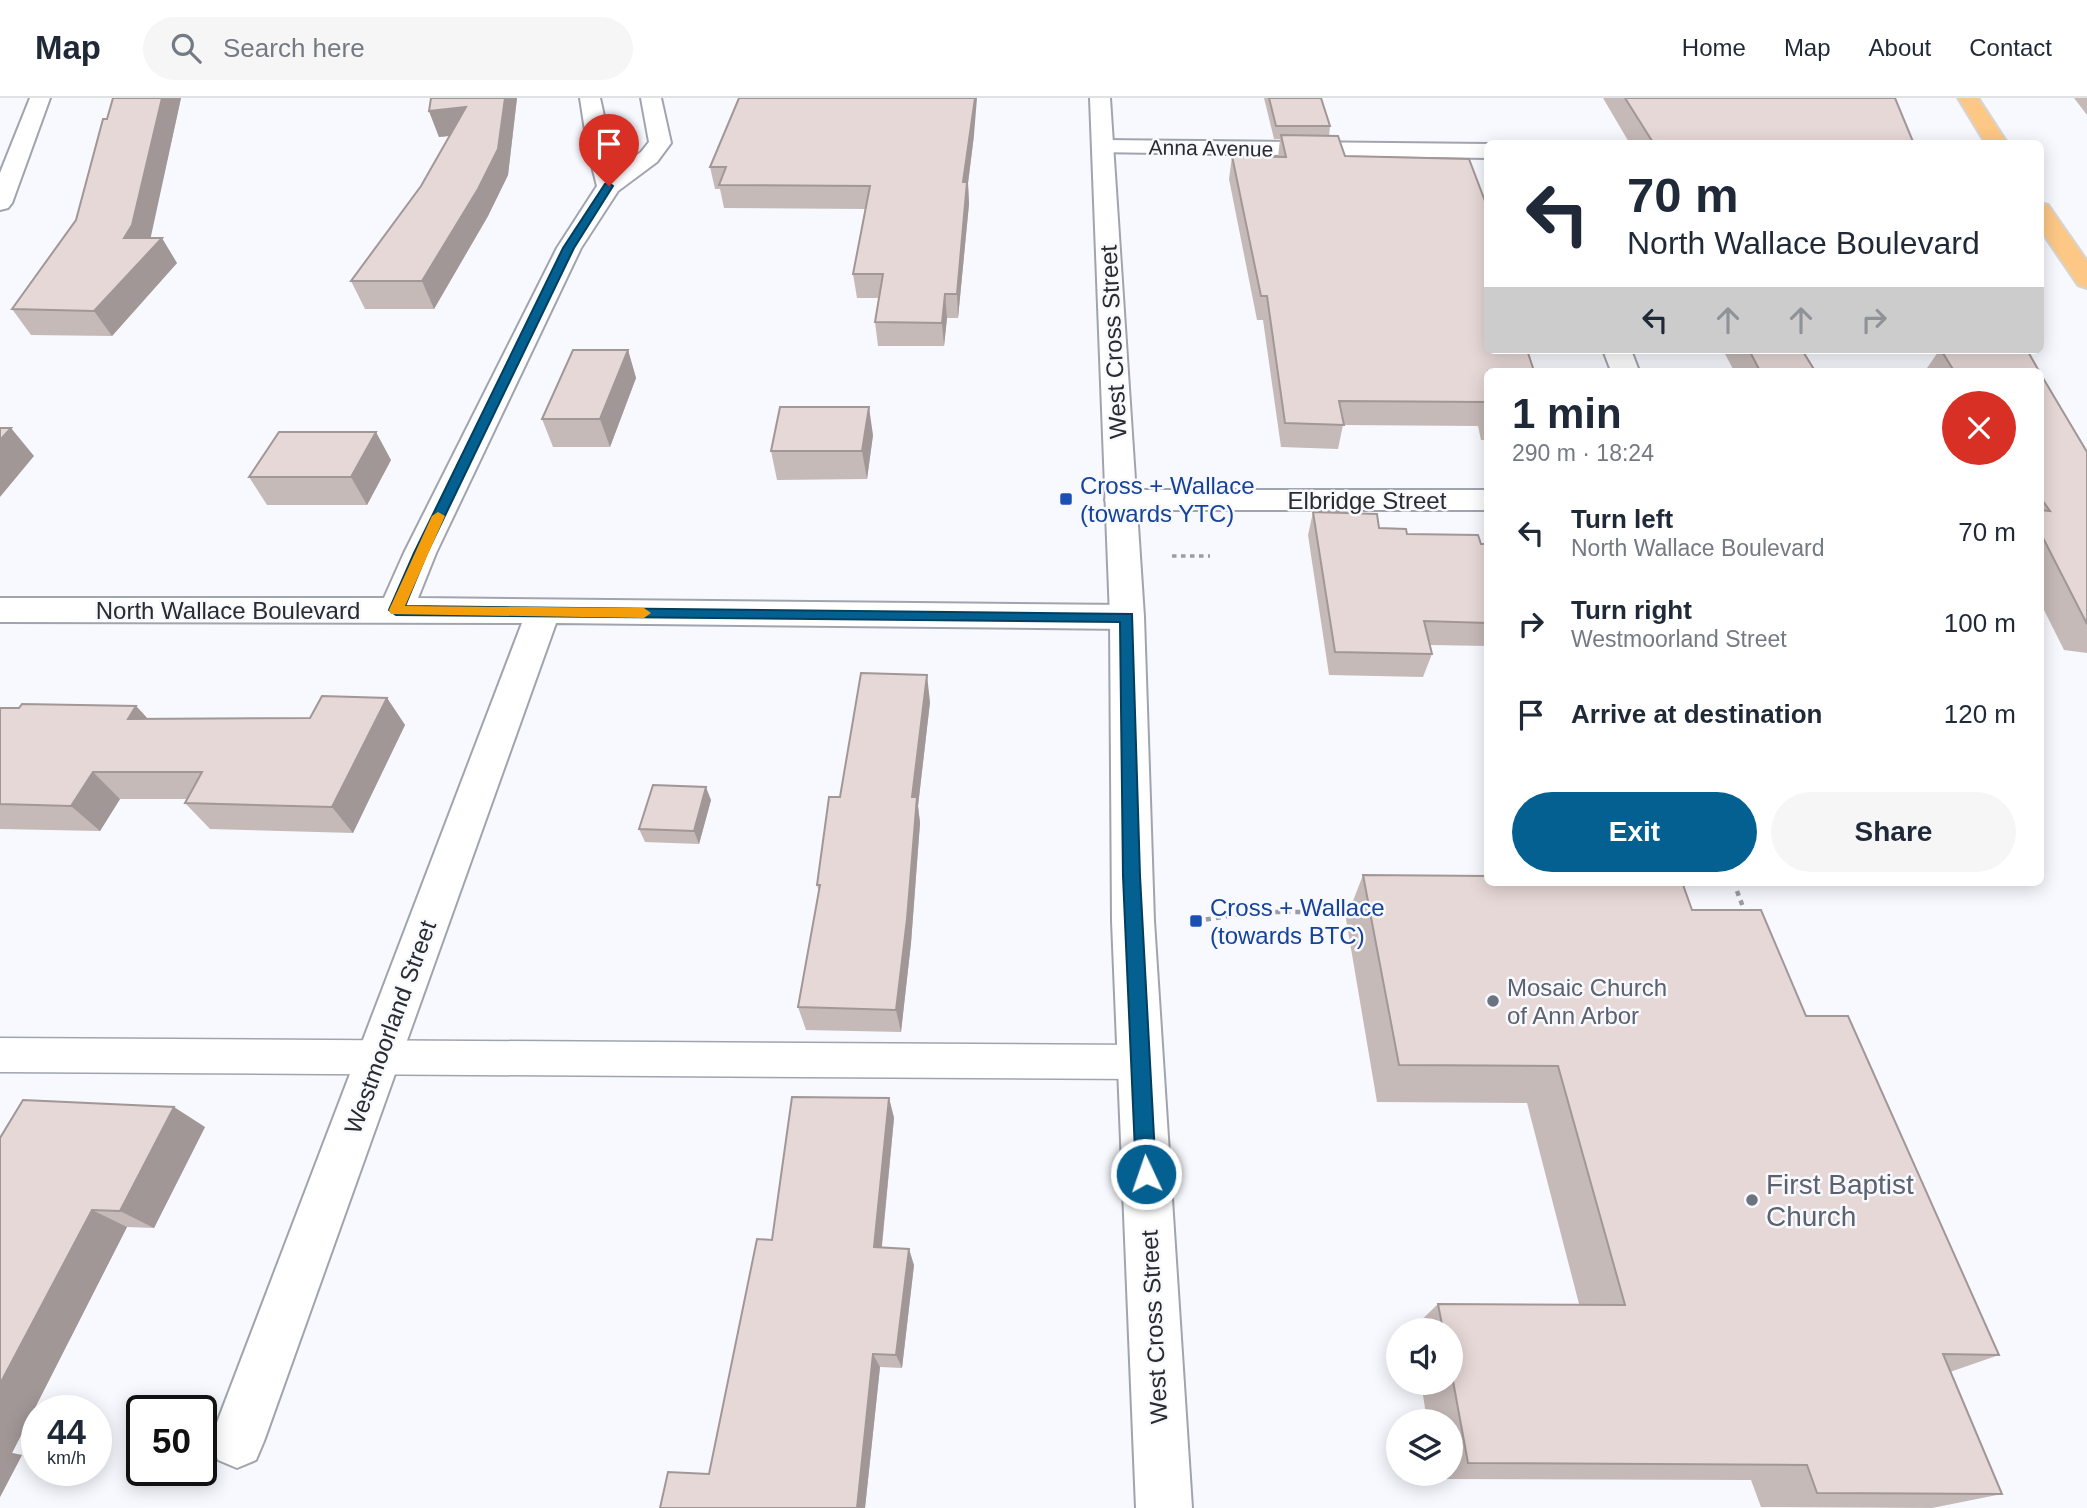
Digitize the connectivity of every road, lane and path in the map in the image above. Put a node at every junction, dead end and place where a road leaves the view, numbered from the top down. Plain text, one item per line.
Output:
1 (40, 98) edge
2 (590, 98) edge
3 (651, 98) edge
4 (1100, 98) edge
5 (1968, 98) edge
6 (1994, 140) edge
7 (1103, 147) junction
8 (1484, 151) edge
9 (609, 186) junction
10 (0, 203) edge
11 (2044, 216) edge
12 (2087, 280) edge
13 (1121, 500) junction
14 (1484, 500) edge
15 (1167, 556) dead end
16 (1210, 556) dead end
17 (0, 610) edge
18 (396, 610) junction
19 (543, 613) junction
20 (1127, 617) junction
21 (1737, 891) dead end
22 (1731, 911) edge
23 (1745, 911) junction
24 (1363, 912) edge
25 (1196, 921) dead end
26 (1750, 924) edge
27 (0, 1055) edge
28 (378, 1059) junction
29 (1140, 1062) junction
30 (237, 1441) dead end
31 (1164, 1508) edge

1 - 10 street
2 - 9 street
3 - 9 street
4 - 7 street, West Cross Street
5 - 6 main road
7 - 8 street, Anna Avenue
7 - 13 street, West Cross Street
9 - 18 street
11 - 12 main road
13 - 14 street, Elbridge Street
13 - 20 street, West Cross Street
15 - 16 path
17 - 18 street, North Wallace Boulevard
18 - 19 street, North Wallace Boulevard
19 - 20 street, North Wallace Boulevard
19 - 28 street, Westmoorland Street
20 - 29 street, West Cross Street
21 - 23 path
22 - 23 path
23 - 26 path
24 - 25 path
27 - 28 lane
28 - 29 lane
28 - 30 street, Westmoorland Street
29 - 31 street, West Cross Street

